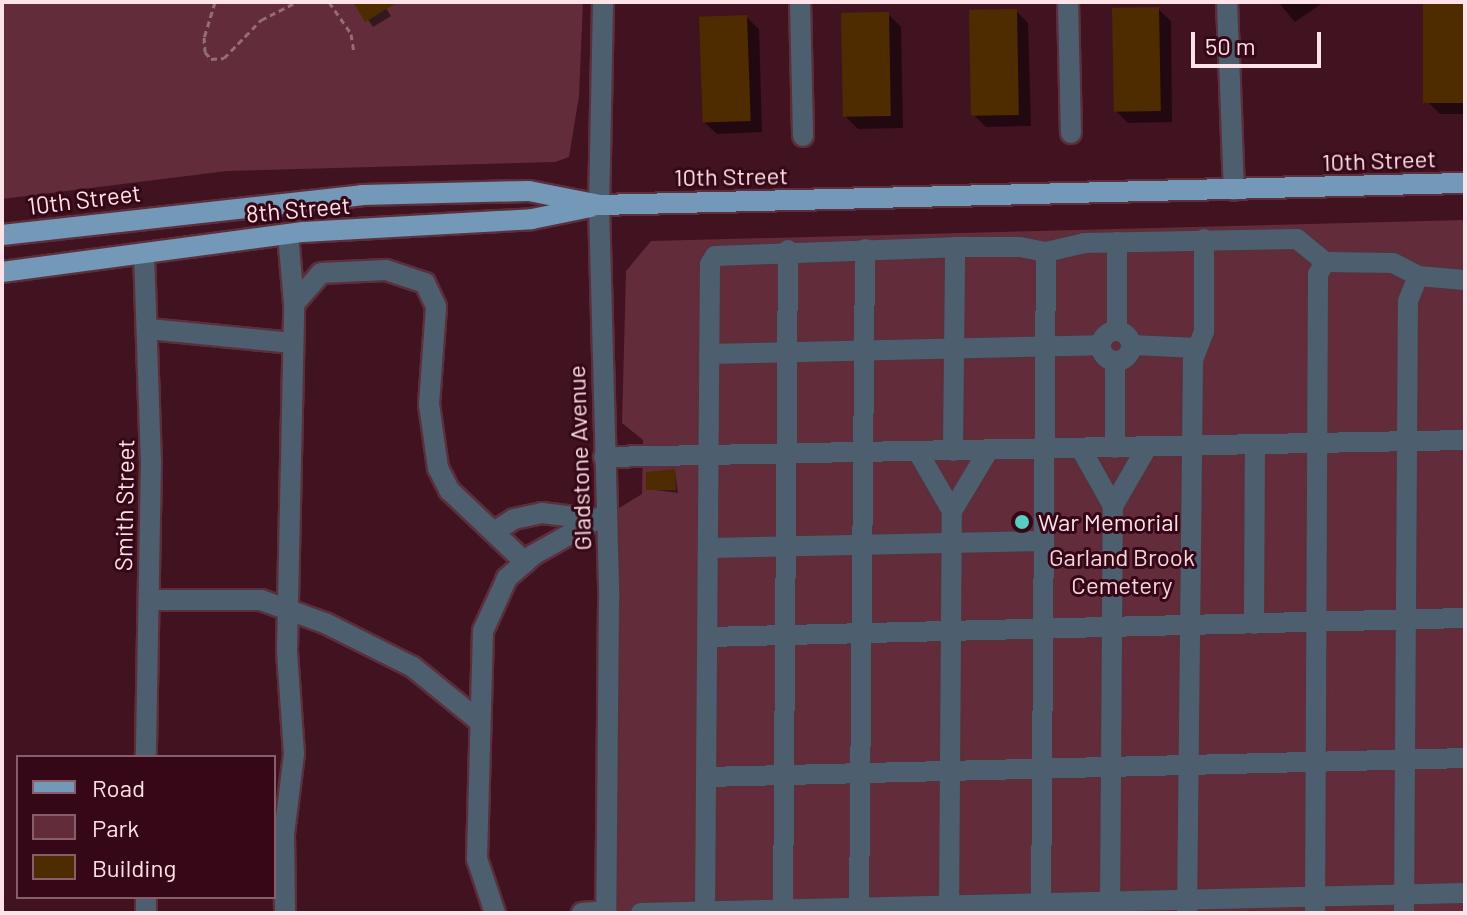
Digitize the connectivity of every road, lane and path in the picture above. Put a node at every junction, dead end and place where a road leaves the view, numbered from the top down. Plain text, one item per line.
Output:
1 (215, 2) edge
2 (296, 2) edge
3 (329, 2) edge
4 (603, 2) edge
5 (800, 2) edge
6 (1068, 2) edge
7 (1227, 2) edge
8 (354, 53) dead end
9 (1071, 133) dead end
10 (803, 136) dead end
11 (1465, 183) edge
12 (1234, 190) junction
13 (599, 205) junction
14 (288, 234) junction
15 (2, 235) edge
16 (1204, 239) junction
17 (1117, 242) junction
18 (955, 247) junction
19 (865, 249) junction
20 (788, 250) junction
21 (1046, 252) junction
22 (144, 253) junction
23 (1325, 262) junction
24 (2, 272) edge
25 (1418, 276) junction
26 (1465, 280) edge
27 (294, 304) junction
28 (148, 329) junction
29 (1124, 337) junction
30 (293, 343) junction
31 (1099, 345) junction
32 (1045, 347) junction
33 (954, 348) junction
34 (1197, 348) junction
35 (864, 350) junction
36 (787, 352) junction
37 (709, 354) junction
38 (1115, 362) junction
39 (1465, 440) edge
40 (1407, 441) junction
41 (1317, 443) junction
42 (1255, 444) junction
43 (1192, 446) junction
44 (1147, 447) junction
45 (1115, 448) junction
46 (1044, 449) junction
47 (1081, 449) junction
48 (953, 451) junction
49 (988, 451) junction
50 (863, 452) junction
51 (918, 452) junction
52 (786, 453) junction
53 (709, 454) junction
54 (604, 457) junction
55 (1113, 506) junction
56 (952, 511) junction
57 (606, 514) junction
58 (584, 525) junction
59 (494, 532) junction
60 (1044, 541) junction
61 (952, 542) junction
62 (862, 544) junction
63 (785, 546) junction
64 (708, 548) junction
65 (525, 562) junction
66 (149, 600) junction
67 (288, 611) junction
68 (1465, 618) edge
69 (1407, 620) junction
70 (1316, 622) junction
71 (1254, 624) junction
72 (1190, 625) junction
73 (1112, 627) junction
74 (1043, 628) junction
75 (951, 632) junction
76 (861, 633) junction
77 (785, 635) junction
78 (708, 637) junction
79 (478, 720) junction
80 (146, 755) edge
81 (1465, 758) edge
82 (1407, 760) junction
83 (1315, 762) junction
84 (1189, 765) junction
85 (1111, 767) junction
86 (1042, 768) junction
87 (950, 771) junction
88 (861, 773) junction
89 (784, 775) junction
90 (706, 777) junction
91 (276, 799) edge
92 (286, 814) junction
93 (1465, 893) edge
94 (1405, 904) edge
95 (1315, 905) edge
96 (1188, 906) edge
97 (1110, 907) edge
98 (1041, 908) edge
99 (949, 909) edge
100 (859, 910) edge
101 (783, 911) edge
102 (606, 912) edge
103 (705, 912) edge
104 (285, 913) edge
105 (495, 913) edge
106 (582, 913) edge
107 (641, 913) edge

1 - 2 path
3 - 8 path
4 - 13 street, Gladstone Avenue
5 - 10 street
6 - 9 street
7 - 12 street
11 - 12 main road, 10th Street
12 - 13 main road, 10th Street
13 - 14 main road, 8th Street
13 - 15 main road, 10th Street
13 - 54 street, Gladstone Avenue
14 - 22 main road, 8th Street
14 - 27 street
16 - 17 street
16 - 23 street
16 - 34 street
17 - 21 street
17 - 29 street
18 - 19 street
18 - 21 street
18 - 33 street
19 - 20 street
19 - 35 street
20 - 36 street
20 - 37 street
21 - 32 street
22 - 24 main road, 8th Street
22 - 28 street, Smith Street
23 - 25 street
23 - 41 street
25 - 26 street
25 - 40 street
27 - 30 street
27 - 59 street
28 - 30 street
28 - 66 street, Smith Street
29 - 31 street
29 - 34 street
29 - 38 street
30 - 67 street
31 - 32 street
31 - 38 street
32 - 33 street
32 - 46 street
33 - 35 street
33 - 48 street
34 - 43 street
35 - 36 street
35 - 50 street
36 - 37 street
36 - 52 street
37 - 53 street
38 - 45 street
39 - 40 street
40 - 41 street
40 - 69 street
41 - 42 street
41 - 70 street
42 - 43 street
42 - 71 street
43 - 44 street
43 - 72 street
44 - 45 street
44 - 55 street
45 - 47 street
46 - 47 street
46 - 49 street
46 - 60 street
47 - 55 street
48 - 49 street
48 - 51 street
49 - 56 street
50 - 51 street
50 - 52 street
50 - 62 street
51 - 56 street
52 - 53 street
52 - 63 street
53 - 54 street
53 - 64 street
54 - 57 street, Gladstone Avenue
55 - 73 street
56 - 61 street
57 - 58 street
57 - 102 street, Gladstone Avenue
58 - 59 street
58 - 65 street
59 - 65 street
60 - 61 street
60 - 74 street
61 - 62 street
61 - 75 street
62 - 63 street
62 - 76 street
63 - 64 street
63 - 77 street
64 - 78 street
65 - 79 street
66 - 67 street
66 - 80 street, Smith Street
67 - 79 street
67 - 92 street
68 - 69 street
69 - 70 street
69 - 82 street
70 - 71 street
70 - 83 street
71 - 72 street
72 - 73 street
72 - 84 street
73 - 74 street
73 - 85 street
74 - 75 street
74 - 86 street
75 - 76 street
75 - 87 street
76 - 77 street
76 - 88 street
77 - 78 street
77 - 89 street
78 - 90 street
79 - 105 street
81 - 82 street
82 - 83 street
82 - 94 street
83 - 84 street
83 - 95 street
84 - 85 street
84 - 96 street
85 - 86 street
85 - 97 street
86 - 87 street
86 - 98 street
87 - 88 street
87 - 99 street
88 - 89 street
88 - 100 street
89 - 90 street
89 - 101 street
90 - 103 street
91 - 92 street
92 - 104 street
93 - 94 street
94 - 95 street
95 - 96 street
96 - 97 street
97 - 98 street
98 - 99 street
99 - 100 street
100 - 101 street
101 - 103 street
102 - 106 street
103 - 107 street

